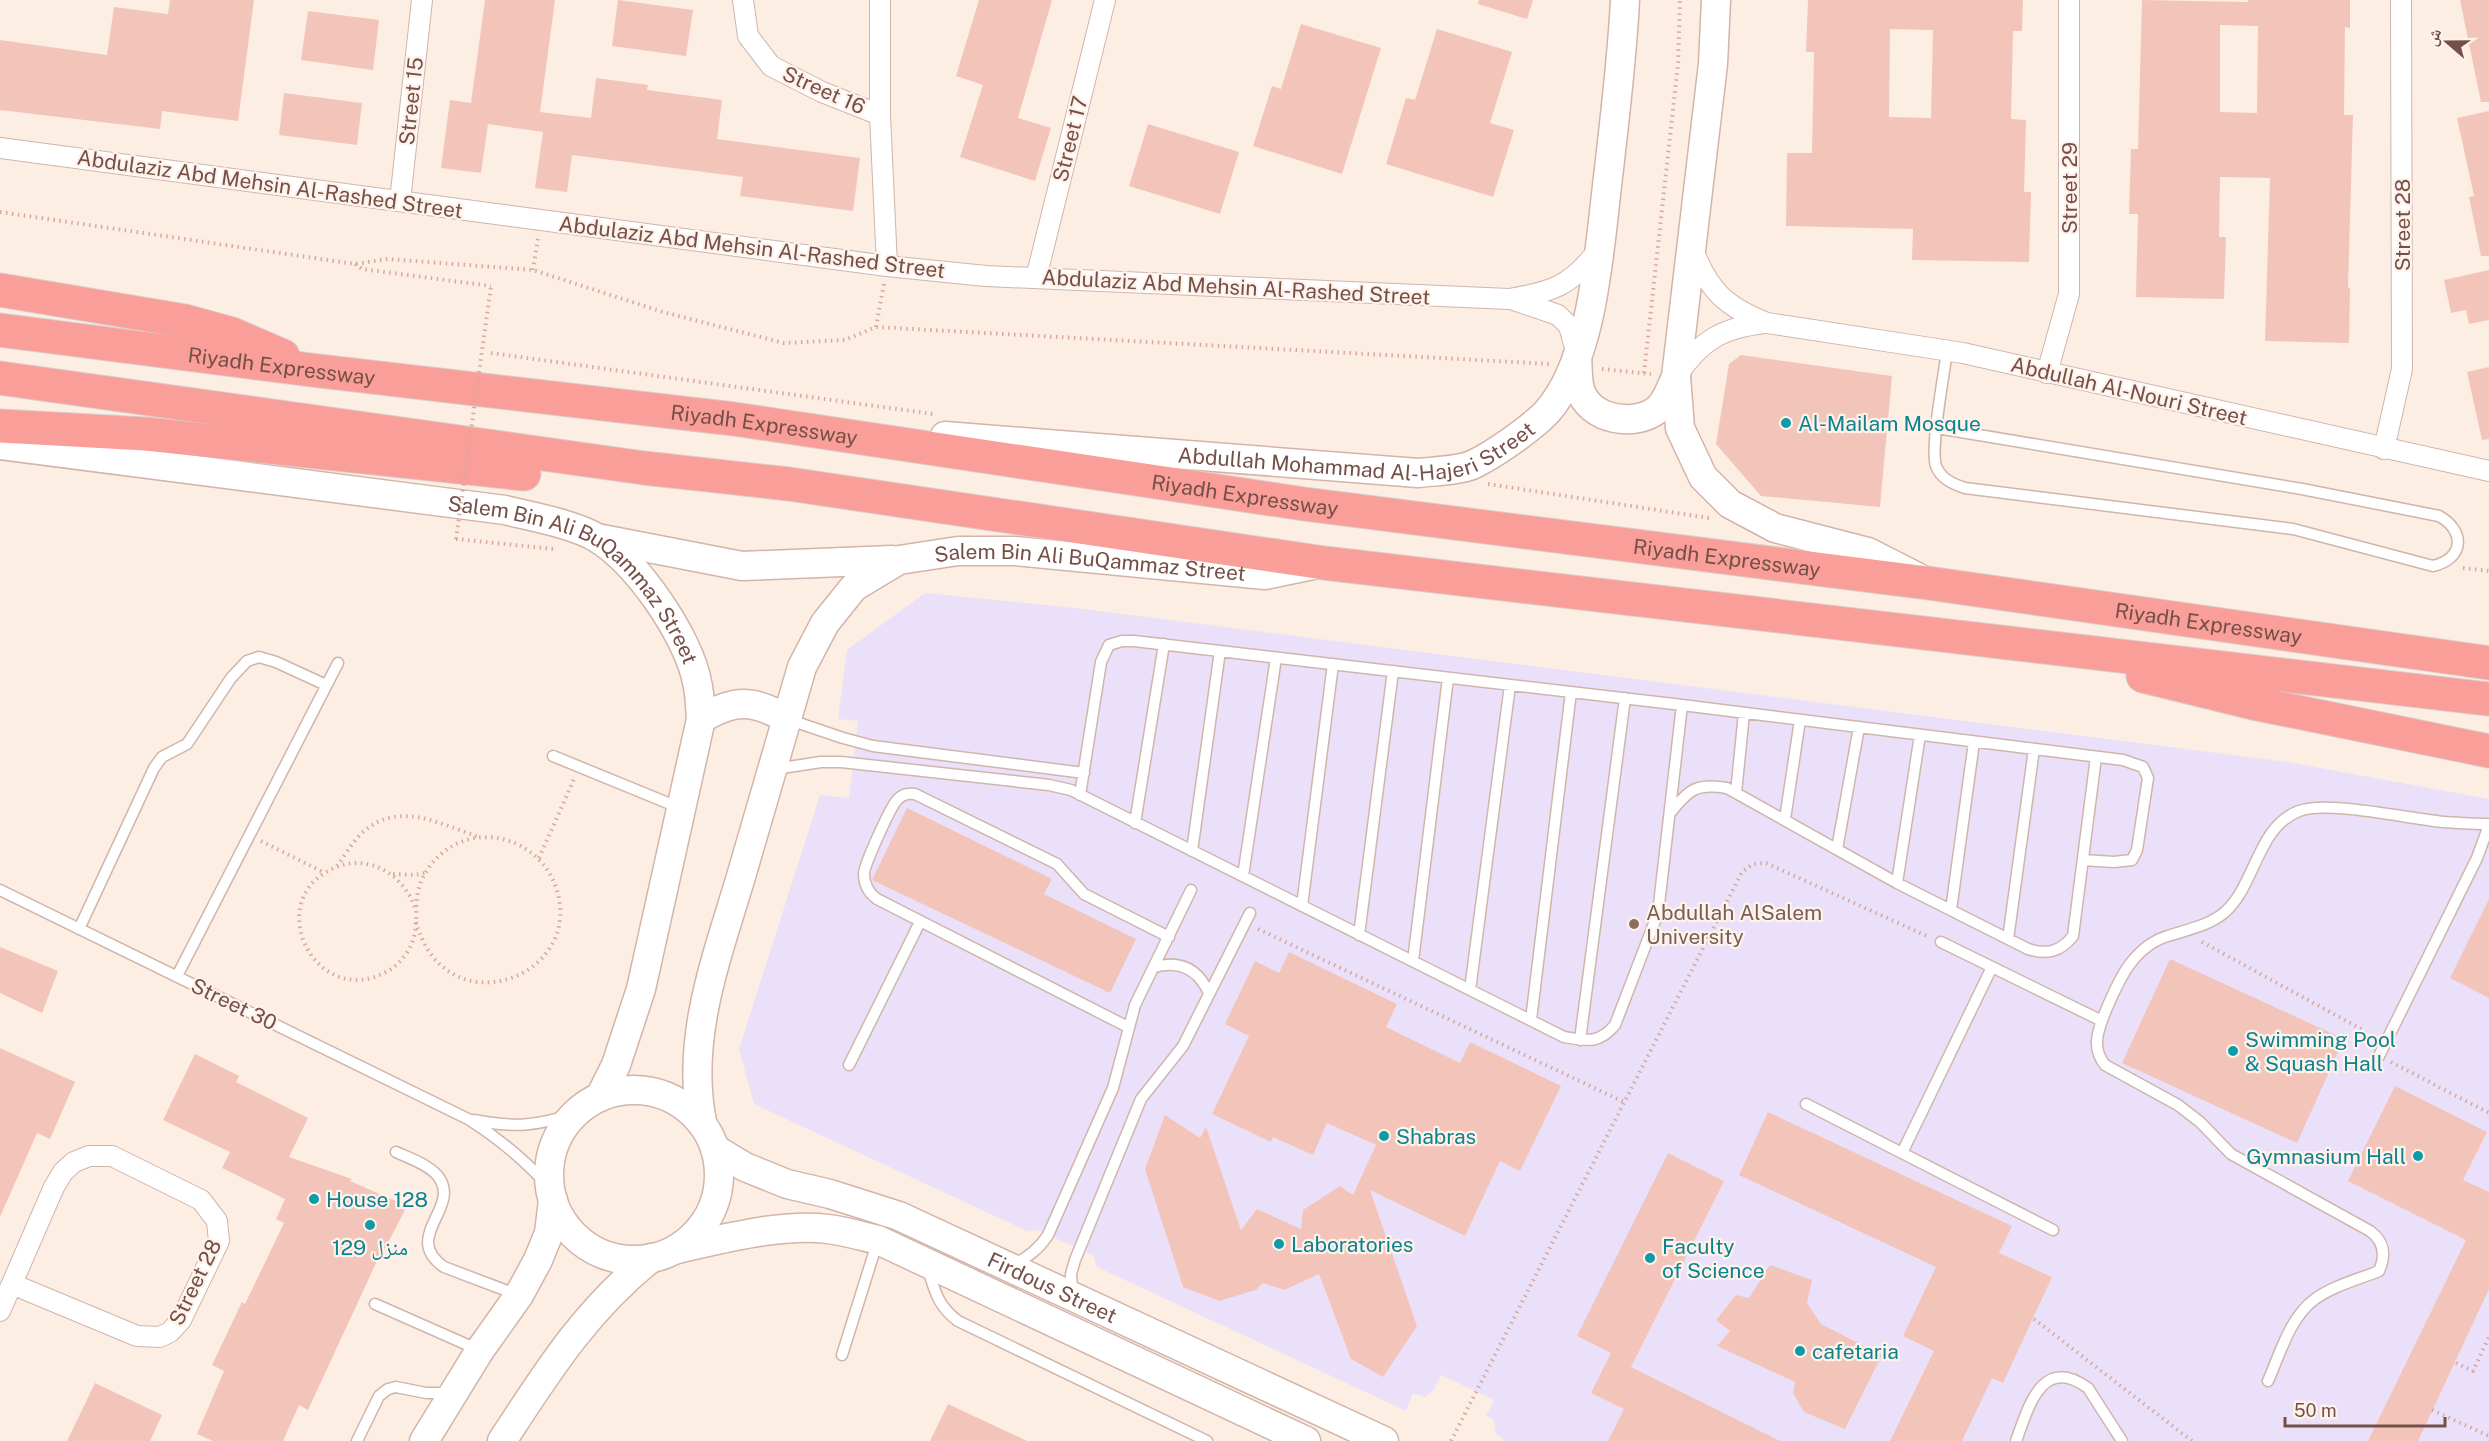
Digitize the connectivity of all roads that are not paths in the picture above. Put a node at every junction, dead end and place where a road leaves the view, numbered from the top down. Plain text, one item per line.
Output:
1 (422, 0) edge
2 (743, 0) edge
3 (880, 0) edge
4 (1105, 0) edge
5 (1625, 0) edge
6 (1716, 0) edge
7 (2069, 0) edge
8 (2401, 0) edge
9 (880, 115) junction
10 (0, 148) edge
11 (400, 201) junction
12 (1599, 247) junction
13 (1693, 248) junction
14 (887, 266) junction
15 (1036, 278) junction
16 (0, 291) edge
17 (1509, 299) junction
18 (1767, 323) junction
19 (0, 330) edge
20 (1947, 351) junction
21 (1576, 362) junction
22 (311, 370) junction
23 (2047, 373) junction
24 (1676, 376) junction
25 (0, 378) edge
26 (734, 419) junction
27 (0, 426) edge
28 (1937, 428) junction
29 (0, 446) edge
30 (2384, 449) junction
31 (644, 468) junction
32 (2489, 471) edge
33 (597, 538) junction
34 (899, 560) junction
35 (1324, 563) junction
36 (1928, 583) junction
37 (2312, 637) junction
38 (1992, 641) junction
39 (2489, 643) edge
40 (1164, 644) junction
41 (1220, 651) junction
42 (1276, 658) junction
43 (338, 663) dead end
44 (2489, 663) edge
45 (1333, 664) junction
46 (1393, 671) junction
47 (1448, 678) junction
48 (326, 685) junction
49 (1510, 685) junction
50 (1571, 692) junction
51 (1625, 698) junction
52 (2489, 699) edge
53 (1682, 705) junction
54 (1744, 713) junction
55 (701, 719) junction
56 (787, 719) junction
57 (1800, 720) junction
58 (1859, 727) junction
59 (1920, 735) junction
60 (1974, 742) junction
61 (2034, 749) junction
62 (2489, 751) edge
63 (553, 756) dead end
64 (2096, 757) junction
65 (772, 769) junction
66 (1083, 773) junction
67 (1736, 793) junction
68 (1080, 795) junction
69 (680, 808) junction
70 (1670, 813) junction
71 (1785, 819) junction
72 (1135, 823) junction
73 (2489, 824) edge
74 (1837, 849) junction
75 (1192, 851) junction
76 (2083, 860) junction
77 (1243, 876) junction
78 (1897, 883) junction
79 (0, 890) edge
80 (1191, 890) dead end
81 (1302, 906) junction
82 (1951, 910) junction
83 (1247, 917) road end
84 (921, 922) junction
85 (79, 929) junction
86 (1359, 934) junction
87 (1168, 936) junction
88 (2008, 939) junction
89 (1941, 942) road end
90 (1413, 961) junction
91 (1154, 967) junction
92 (1992, 967) junction
93 (177, 976) junction
94 (1470, 990) junction
95 (1209, 993) junction
96 (1531, 1020) junction
97 (2102, 1021) junction
98 (1128, 1027) junction
99 (1580, 1040) junction
100 (2379, 1056) road end
101 (849, 1065) dead end
102 (600, 1097) junction
103 (1806, 1104) dead end
104 (574, 1114) junction
105 (468, 1119) junction
106 (702, 1122) junction
107 (716, 1149) junction
108 (396, 1152) dead end
109 (1902, 1153) junction
110 (551, 1194) junction
111 (2053, 1230) dead end
112 (878, 1240) junction
113 (664, 1253) junction
114 (925, 1261) junction
115 (1010, 1267) junction
116 (12, 1284) junction
117 (519, 1295) junction
118 (1072, 1296) junction
119 (375, 1304) dead end
120 (0, 1311) edge
121 (480, 1350) junction
122 (842, 1355) dead end
123 (2268, 1381) dead end
124 (454, 1393) junction
125 (357, 1441) edge
126 (424, 1441) edge
127 (502, 1441) edge
128 (1207, 1441) edge
129 (1306, 1441) edge
130 (1384, 1441) edge
131 (2016, 1441) edge
132 (2122, 1441) edge

1 - 11 street, Street 15
2 - 9 street, Street 16
3 - 9 street, Street 16
4 - 15 street, Street 17
5 - 12 main road, Abdullah Mohammad Al-Hajeri Street
6 - 13 main road
7 - 23 street, Street 29
8 - 30 street, Street 28
9 - 14 street, Street 16
10 - 11 street, Abdulaziz Abd Mehsin Al-Rashed Street
11 - 14 street, Abdulaziz Abd Mehsin Al-Rashed Street
12 - 17 street, Abdulaziz Abd Mehsin Al-Rashed Street
12 - 21 main road, Abdullah Mohammad Al-Hajeri Street
13 - 18 street, Abdullah Al-Nouri Street
13 - 24 main road
14 - 15 street, Abdulaziz Abd Mehsin Al-Rashed Street
15 - 17 street, Abdulaziz Abd Mehsin Al-Rashed Street
16 - 22 highway
17 - 21 street, Abdulaziz Abd Mehsin Al-Rashed Street
18 - 20 street, Abdullah Al-Nouri Street
18 - 24 street, Abdullah Al-Nouri Street
19 - 22 highway, Riyadh Expressway
20 - 23 street, Abdullah Al-Nouri Street
20 - 28 lane
21 - 24 main road
21 - 26 main road, Abdullah Mohammad Al-Hajeri Street
22 - 26 highway, Riyadh Expressway
23 - 30 street, Abdullah Al-Nouri Street
24 - 36 main road
25 - 31 highway, Riyadh Expressway
26 - 36 highway, Riyadh Expressway
27 - 31 highway
28 - 28 lane
29 - 33 main road, Salem Bin Ali BuQammaz Street
30 - 32 street, Abdullah Al-Nouri Street
31 - 35 highway, Riyadh Expressway
33 - 34 main road
33 - 55 main road, Salem Bin Ali BuQammaz Street
34 - 35 main road, Salem Bin Ali BuQammaz Street
34 - 56 main road, Salem Bin Ali BuQammaz Street
35 - 38 highway, Riyadh Expressway
36 - 37 highway, Riyadh Expressway
37 - 39 highway
37 - 44 highway, Riyadh Expressway
38 - 52 highway, Riyadh Expressway
38 - 62 highway
40 - 41 lane
40 - 66 lane
40 - 72 lane
41 - 42 lane
41 - 75 lane
42 - 45 lane
42 - 77 lane
43 - 48 lane
45 - 46 lane
45 - 81 lane
46 - 47 lane
46 - 86 lane
47 - 49 lane
47 - 90 lane
48 - 85 lane
48 - 93 lane
49 - 50 lane
49 - 94 lane
50 - 51 lane
50 - 96 lane
51 - 53 lane
51 - 99 lane
53 - 54 lane
53 - 70 lane
54 - 57 lane
54 - 67 lane
55 - 56 main road
55 - 69 main road, Salem Bin Ali BuQammaz Street
56 - 65 main road, Salem Bin Ali BuQammaz Street
56 - 66 lane
57 - 58 lane
57 - 71 lane
58 - 59 lane
58 - 74 lane
59 - 60 lane
59 - 78 lane
60 - 61 lane
60 - 82 lane
61 - 64 lane
61 - 88 lane
63 - 69 lane
64 - 76 lane
64 - 76 lane
65 - 68 lane
65 - 106 main road, Salem Bin Ali BuQammaz Street
66 - 68 lane
67 - 70 lane
67 - 71 lane
68 - 72 lane
69 - 102 main road, Salem Bin Ali BuQammaz Street
70 - 99 lane
71 - 74 lane
72 - 75 lane
73 - 97 lane
73 - 100 lane
74 - 78 lane
75 - 77 lane
76 - 88 lane
77 - 81 lane
78 - 82 lane
79 - 85 lane, Street 30
80 - 87 lane
81 - 86 lane
82 - 88 lane
83 - 95 lane
84 - 87 lane
84 - 98 lane
84 - 101 lane
85 - 93 lane, Street 30
86 - 90 lane
87 - 91 lane
89 - 92 lane
90 - 94 lane
91 - 95 lane
91 - 98 lane
92 - 97 lane
92 - 109 lane
93 - 105 lane, Street 30
94 - 96 lane
95 - 118 lane
96 - 99 lane
97 - 123 lane
98 - 115 lane
102 - 104 main road
102 - 106 main road
103 - 109 lane
104 - 105 lane, Street 30
104 - 110 main road
105 - 110 lane, Street 30
106 - 107 main road
107 - 113 main road
107 - 115 main road, Firdous Street
108 - 117 lane
109 - 111 lane
110 - 113 main road
110 - 117 main road
112 - 113 main road, Firdous Street
112 - 114 main road, Firdous Street
112 - 122 lane
113 - 127 main road
114 - 128 lane
114 - 129 main road, Firdous Street
115 - 118 main road, Firdous Street
116 - 116 street, Street 28
116 - 120 street, Street 28
117 - 121 main road
118 - 130 main road, Firdous Street
119 - 121 lane
121 - 124 main road
124 - 125 lane
124 - 126 main road
131 - 132 lane

